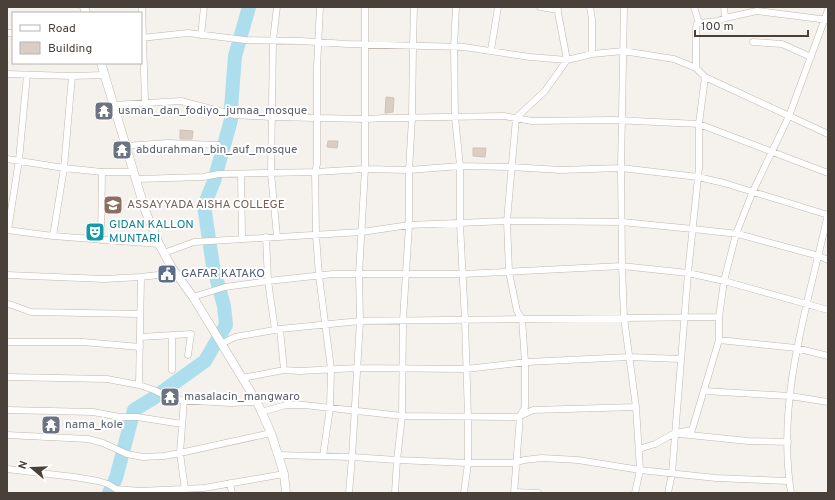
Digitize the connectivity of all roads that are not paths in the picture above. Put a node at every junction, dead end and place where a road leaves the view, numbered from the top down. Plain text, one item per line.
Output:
1 (204, 7) edge
2 (277, 7) edge
3 (320, 7) edge
4 (365, 7) edge
5 (414, 7) edge
6 (456, 7) edge
7 (498, 7) edge
8 (540, 7) edge
9 (590, 7) edge
10 (624, 7) edge
11 (694, 7) edge
12 (724, 7) edge
13 (557, 9) edge
14 (747, 10) edge
15 (828, 10) edge
16 (725, 18) junction
17 (827, 20) edge
18 (699, 23) junction
19 (200, 35) junction
20 (142, 38) edge
21 (273, 40) junction
22 (753, 42) dead end
23 (318, 43) junction
24 (364, 44) junction
25 (413, 46) junction
26 (454, 47) junction
27 (491, 50) junction
28 (623, 50) junction
29 (142, 54) edge
30 (592, 54) junction
31 (811, 57) junction
32 (567, 60) junction
33 (100, 64) edge
34 (696, 68) junction
35 (7, 74) edge
36 (26, 75) junction
37 (104, 75) junction
38 (72, 76) junction
39 (705, 76) junction
40 (145, 102) junction
41 (113, 105) junction
42 (789, 116) junction
43 (271, 117) junction
44 (455, 117) junction
45 (316, 118) junction
46 (412, 118) junction
47 (516, 118) junction
48 (365, 119) junction
49 (622, 120) junction
50 (699, 124) junction
51 (828, 134) edge
52 (126, 146) junction
53 (218, 146) dead end
54 (772, 152) junction
55 (7, 159) edge
56 (19, 160) junction
57 (460, 166) junction
58 (511, 166) junction
59 (64, 168) junction
60 (621, 168) junction
61 (364, 169) junction
62 (409, 170) junction
63 (102, 172) junction
64 (315, 172) junction
65 (271, 173) junction
66 (828, 173) edge
67 (241, 174) junction
68 (136, 176) junction
69 (698, 177) junction
70 (752, 191) junction
71 (828, 215) edge
72 (507, 221) junction
73 (622, 222) junction
74 (460, 224) junction
75 (409, 225) junction
76 (693, 229) junction
77 (7, 230) edge
78 (362, 232) junction
79 (736, 234) junction
80 (316, 235) junction
81 (53, 236) junction
82 (266, 237) junction
83 (277, 237) junction
84 (242, 238) junction
85 (101, 240) junction
86 (159, 244) junction
87 (164, 253) junction
88 (819, 256) junction
89 (828, 260) edge
90 (622, 266) junction
91 (172, 268) junction
92 (509, 272) junction
93 (688, 273) junction
94 (359, 274) junction
95 (405, 274) junction
96 (463, 274) junction
97 (7, 275) edge
98 (319, 276) junction
99 (141, 277) junction
100 (268, 280) junction
101 (724, 281) junction
102 (193, 297) junction
103 (7, 304) edge
104 (806, 304) junction
105 (828, 310) edge
106 (140, 314) junction
107 (684, 317) junction
108 (719, 317) junction
109 (624, 318) junction
110 (522, 319) junction
111 (403, 320) junction
112 (465, 320) junction
113 (360, 321) junction
114 (325, 325) junction
115 (277, 330) junction
116 (172, 335) junction
117 (140, 337) junction
118 (719, 340) junction
119 (7, 342) edge
120 (219, 342) junction
121 (140, 347) junction
122 (796, 348) junction
123 (188, 355) dead end
124 (828, 356) edge
125 (629, 357) junction
126 (680, 359) junction
127 (525, 362) junction
128 (358, 368) junction
129 (331, 369) junction
130 (403, 369) junction
131 (466, 369) junction
132 (172, 370) dead end
133 (284, 370) junction
134 (7, 377) edge
135 (242, 378) junction
136 (139, 385) junction
137 (704, 391) junction
138 (790, 396) junction
139 (184, 400) junction
140 (257, 402) junction
141 (828, 402) edge
142 (636, 407) junction
143 (330, 408) junction
144 (7, 410) edge
145 (354, 411) junction
146 (261, 412) junction
147 (402, 416) junction
148 (520, 416) junction
149 (468, 417) junction
150 (182, 424) junction
151 (271, 433) junction
152 (675, 433) junction
153 (7, 435) edge
154 (788, 442) junction
155 (639, 449) junction
156 (180, 453) junction
157 (278, 455) junction
158 (323, 456) junction
159 (352, 457) junction
160 (397, 460) junction
161 (468, 463) junction
162 (516, 463) junction
163 (7, 469) edge
164 (640, 470) junction
165 (672, 473) junction
166 (284, 474) junction
167 (790, 481) junction
168 (230, 483) junction
169 (185, 490) junction
170 (514, 492) edge
171 (232, 493) edge
172 (286, 493) edge
173 (349, 493) edge
174 (395, 493) edge
175 (464, 493) edge
176 (538, 493) edge
177 (635, 493) edge
178 (668, 493) edge
179 (791, 493) edge

1 - 19 street
2 - 21 street
3 - 23 street
4 - 24 street
5 - 25 street
6 - 26 street
7 - 27 street
8 - 13 street
9 - 30 street
10 - 28 street
11 - 18 street
12 - 16 street
13 - 32 street
14 - 16 street
14 - 17 street
15 - 17 street
16 - 18 street
17 - 31 street
18 - 34 street
19 - 20 street
19 - 21 street
21 - 23 street
21 - 43 street
22 - 31 street
23 - 24 street
23 - 45 street
24 - 25 street
24 - 48 street
25 - 26 street
25 - 46 street
26 - 27 street
26 - 44 street
27 - 32 street
28 - 30 street
28 - 34 street
28 - 49 street
29 - 40 street
30 - 32 street
31 - 42 street
32 - 47 street
33 - 37 street
34 - 39 street
35 - 36 street
36 - 38 street
36 - 56 street
37 - 38 street
37 - 41 street
38 - 59 street
39 - 42 street
39 - 50 street
40 - 41 street
40 - 43 street
41 - 52 street
42 - 51 street
42 - 54 street
43 - 45 street
43 - 65 street
44 - 46 street
44 - 47 street
44 - 57 street
45 - 48 street
45 - 64 street
46 - 48 street
46 - 62 street
47 - 49 street
47 - 58 street
48 - 61 street
49 - 50 street
49 - 60 street
50 - 54 street
50 - 69 street
52 - 53 street
52 - 68 street
54 - 66 street
54 - 70 street
55 - 56 street
56 - 59 street
56 - 77 street
57 - 58 street
57 - 62 street
57 - 74 street
58 - 60 street
58 - 72 street
59 - 63 street
59 - 81 street
60 - 69 street
60 - 73 street
61 - 62 street
61 - 64 street
61 - 78 street
62 - 75 street
63 - 68 street
63 - 85 street
64 - 65 street
64 - 80 street
65 - 67 street
65 - 83 street
67 - 68 street
67 - 84 street
68 - 86 street
69 - 70 street
69 - 76 street
70 - 71 street
70 - 79 street
71 - 88 street
72 - 73 street
72 - 74 street
72 - 92 street
73 - 76 street
73 - 90 street
74 - 75 street
74 - 96 street
75 - 78 street
75 - 95 street
76 - 79 street
76 - 93 street
77 - 81 street
78 - 80 street
78 - 94 street
79 - 88 street
79 - 101 street
80 - 83 street
80 - 98 street
81 - 85 street
82 - 83 street
82 - 84 street
82 - 100 street
84 - 87 street
85 - 86 street
86 - 87 street
87 - 91 street
88 - 89 street
88 - 104 street
90 - 92 street
90 - 93 street
90 - 109 street
91 - 99 street
91 - 102 street
92 - 96 street
92 - 110 street
93 - 101 street
93 - 107 street
94 - 95 street
94 - 98 street
94 - 113 street
95 - 96 street
95 - 111 street
96 - 112 street
97 - 99 street
98 - 100 street
98 - 114 street
99 - 106 street
100 - 102 street
100 - 115 street
101 - 104 street
101 - 108 street
102 - 120 street
103 - 106 street
104 - 105 street
104 - 122 street
106 - 117 street
107 - 108 street
107 - 109 street
107 - 126 street
108 - 118 street
109 - 110 street
109 - 125 street
110 - 112 street
110 - 127 street
111 - 112 street
111 - 113 street
111 - 130 street
112 - 131 street
113 - 114 street
113 - 128 street
114 - 115 street
114 - 129 street
115 - 120 street
115 - 133 street
116 - 117 street
116 - 123 street
116 - 132 street
117 - 121 street
118 - 122 street
118 - 137 street
119 - 121 street
120 - 135 street
121 - 136 street
122 - 124 street
122 - 138 street
125 - 126 street
125 - 127 street
125 - 142 street
126 - 152 street
127 - 131 street
127 - 148 street
128 - 129 street
128 - 130 street
128 - 145 street
129 - 133 street
129 - 143 street
130 - 131 street
130 - 147 street
131 - 149 street
133 - 135 street
134 - 136 street
135 - 140 street
136 - 139 street
137 - 138 street
137 - 152 street
138 - 141 street
138 - 154 street
139 - 140 street
139 - 150 street
140 - 146 street
142 - 148 street
142 - 155 street
143 - 145 street
143 - 146 street
143 - 158 street
144 - 150 street
145 - 147 street
145 - 159 street
146 - 151 street
147 - 149 street
147 - 160 street
148 - 149 street
148 - 162 street
149 - 161 street
150 - 156 street
151 - 156 street
151 - 157 street
152 - 154 street
152 - 155 street
152 - 165 street
153 - 156 street
154 - 167 street
155 - 164 street
156 - 169 street
157 - 158 street
157 - 166 street
158 - 159 street
159 - 160 street
159 - 173 street
160 - 161 street
160 - 174 street
161 - 162 street
161 - 175 street
162 - 164 street
162 - 170 street
163 - 169 street
164 - 165 street
164 - 177 street
165 - 167 street
165 - 178 street
166 - 168 street
166 - 172 street
167 - 179 street
168 - 169 street
168 - 171 street
170 - 176 street

